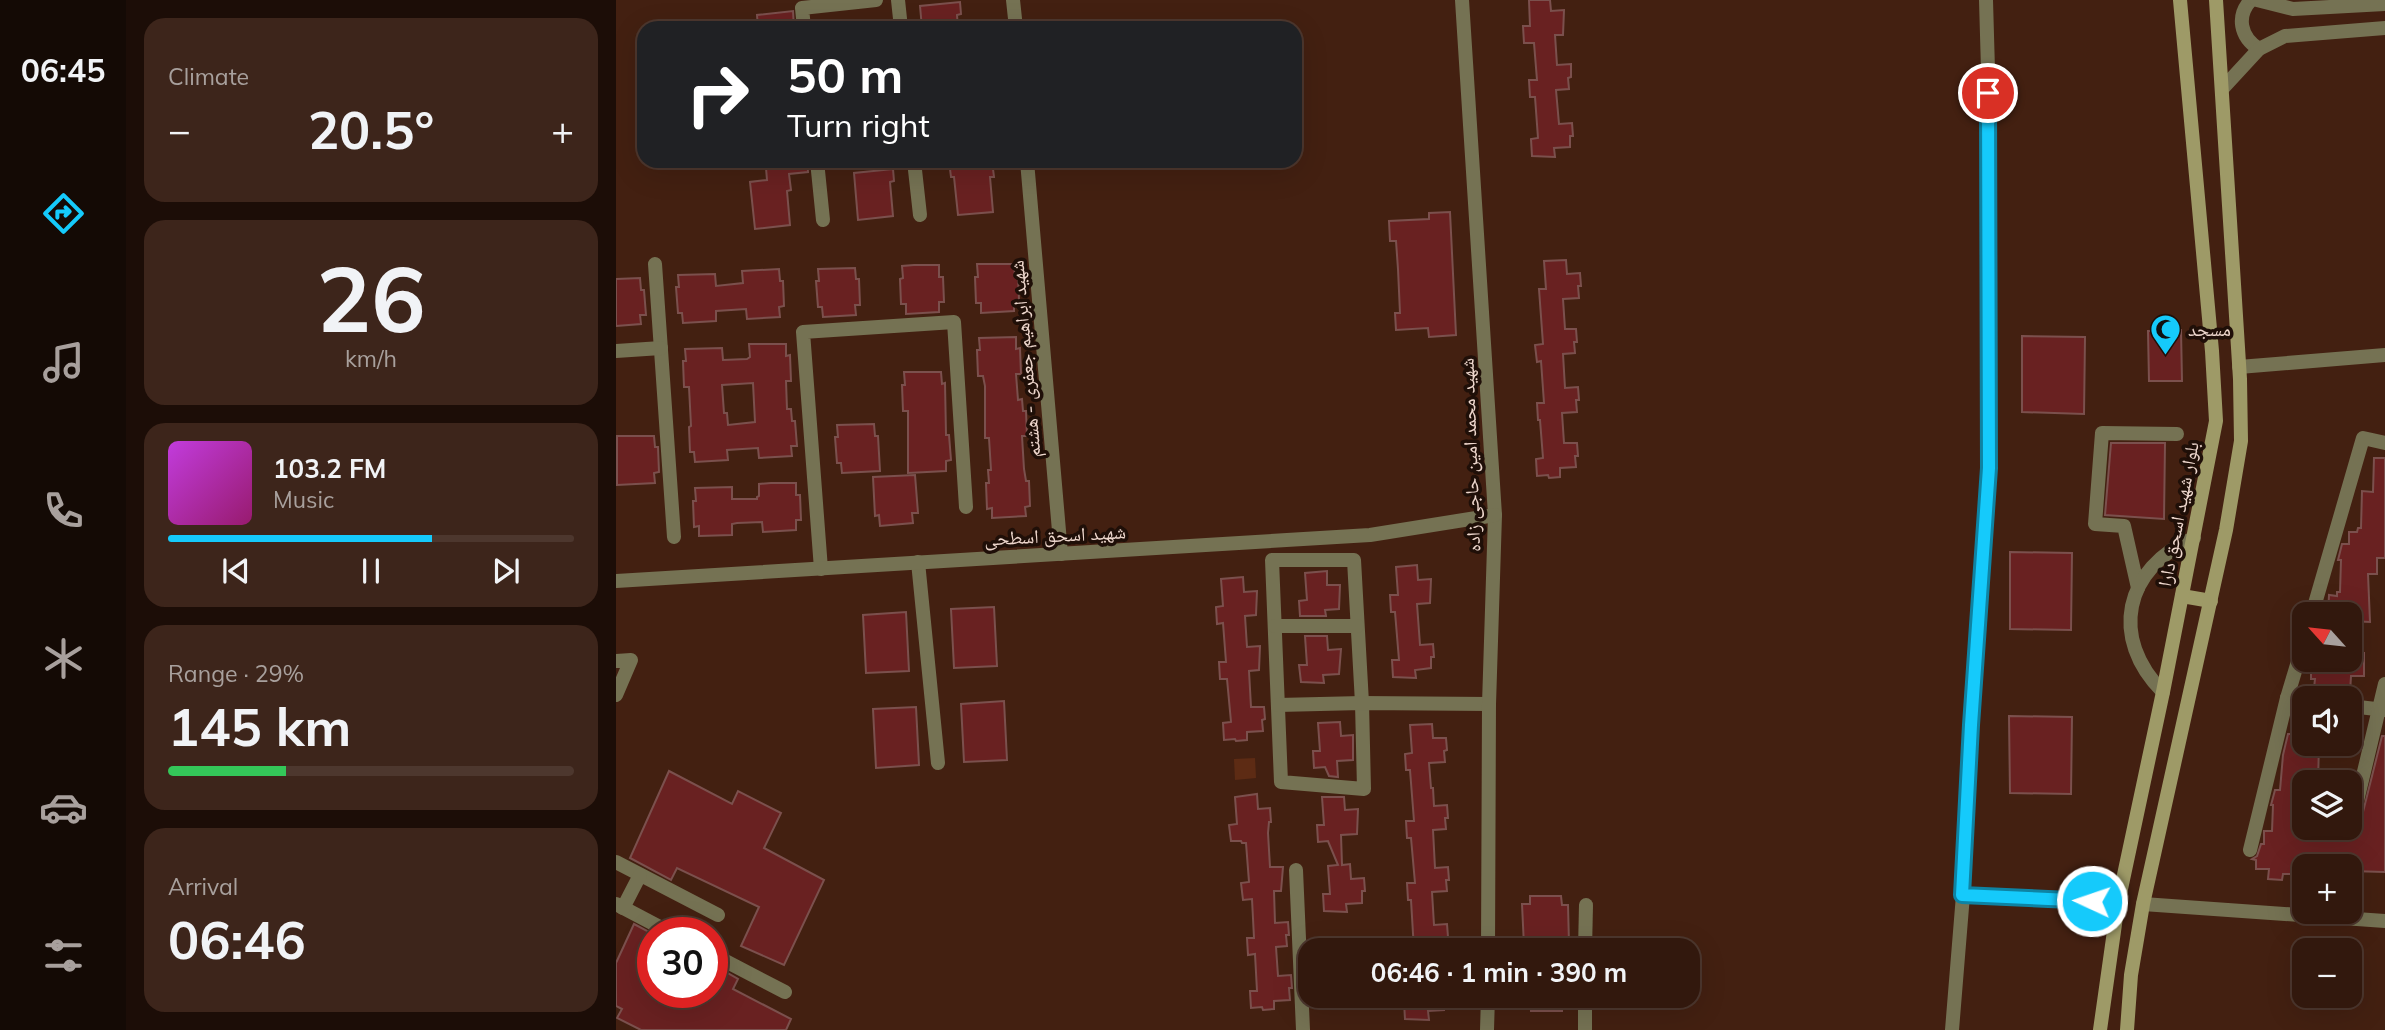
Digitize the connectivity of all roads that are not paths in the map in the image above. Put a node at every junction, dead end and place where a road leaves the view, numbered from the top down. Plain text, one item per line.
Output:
1 (876, 0) edge
2 (898, 0) edge
3 (1013, 0) edge
4 (1462, 0) edge
5 (1986, 0) edge
6 (2180, 0) edge
7 (2216, 0) edge
8 (852, 1) edge
9 (2258, 1) edge
10 (2385, 4) edge
11 (803, 21) edge
12 (900, 21) edge
13 (1015, 21) edge
14 (2385, 28) edge
15 (2262, 47) junction
16 (2223, 88) junction
17 (818, 168) edge
18 (915, 168) edge
19 (1028, 168) edge
20 (920, 215) dead end
21 (823, 220) dead end
22 (655, 264) dead end
23 (661, 348) junction
24 (616, 351) edge
25 (2385, 355) edge
26 (2239, 367) junction
27 (2177, 434) dead end
28 (2385, 443) edge
29 (966, 508) dead end
30 (1495, 515) junction
31 (674, 537) dead end
32 (2194, 538) junction
33 (1061, 554) junction
34 (918, 562) junction
35 (821, 569) junction
36 (616, 581) edge
37 (2138, 588) junction
38 (2182, 596) junction
39 (2211, 601) junction
40 (2315, 602) edge
41 (1275, 626) junction
42 (1357, 626) junction
43 (616, 661) edge
44 (2295, 672) edge
45 (2385, 684) edge
46 (2163, 692) junction
47 (616, 695) edge
48 (2287, 698) junction
49 (2292, 699) edge
50 (1362, 703) junction
51 (1489, 704) junction
52 (1278, 705) junction
53 (2362, 707) edge
54 (2382, 709) edge
55 (938, 763) dead end
56 (2362, 784) edge
57 (2250, 850) dead end
58 (616, 862) edge
59 (1296, 870) dead end
60 (640, 875) junction
61 (1962, 895) junction
62 (2118, 903) junction
63 (2143, 904) junction
64 (1586, 905) dead end
65 (620, 906) edge
66 (718, 915) dead end
67 (641, 917) edge
68 (2385, 921) edge
69 (1488, 938) edge
70 (1585, 938) edge
71 (728, 962) edge
72 (785, 992) dead end
73 (1488, 1008) edge
74 (1585, 1008) edge
75 (1303, 1030) edge
76 (1487, 1030) edge
77 (1585, 1030) edge
78 (1952, 1030) edge
79 (2100, 1030) edge
80 (2127, 1030) edge

1 - 8 street
2 - 12 street
3 - 13 street
4 - 30 street, شهید محمد امین حاجی زاده
5 - 61 street
6 - 32 main road, بلوار شهید اسحق دارا
7 - 16 main road
8 - 11 street
9 - 10 street
9 - 15 street
14 - 15 street
15 - 16 street
16 - 26 main road
17 - 21 street
18 - 20 street
19 - 33 street, شهید ابراهیم جعفری - هشتم
22 - 23 street
23 - 24 street
23 - 31 street
25 - 26 street
26 - 39 main road
27 - 37 street
28 - 40 street
29 - 35 street
30 - 33 street, شهید اسحق اسطحی
30 - 51 street, شهید محمد امین حاجی زاده
32 - 37 street
32 - 38 main road, بلوار شهید اسحق دارا
33 - 34 street, شهید اسحق اسطحی
34 - 35 street, شهید اسحق اسطحی
34 - 55 street
35 - 36 street, شهید اسحق اسطحی
37 - 46 street
38 - 39 main road
38 - 46 main road, بلوار شهید اسحق دارا
39 - 63 main road
41 - 42 street
41 - 42 street
41 - 52 street
42 - 50 street
43 - 47 street
44 - 48 street
45 - 54 street
46 - 62 main road, بلوار شهید اسحق دارا
48 - 49 street
48 - 57 street
50 - 51 street
50 - 52 street
50 - 52 street
51 - 69 street, شهید محمد امین حاجی زاده
53 - 54 street
54 - 56 street
58 - 60 street
59 - 75 street
60 - 65 street
60 - 66 street
61 - 62 street
61 - 78 street
62 - 63 main road
62 - 79 main road, بلوار شهید اسحق دارا
63 - 68 street
63 - 80 main road
64 - 70 street
65 - 67 street
71 - 72 street
73 - 76 street
74 - 77 street

